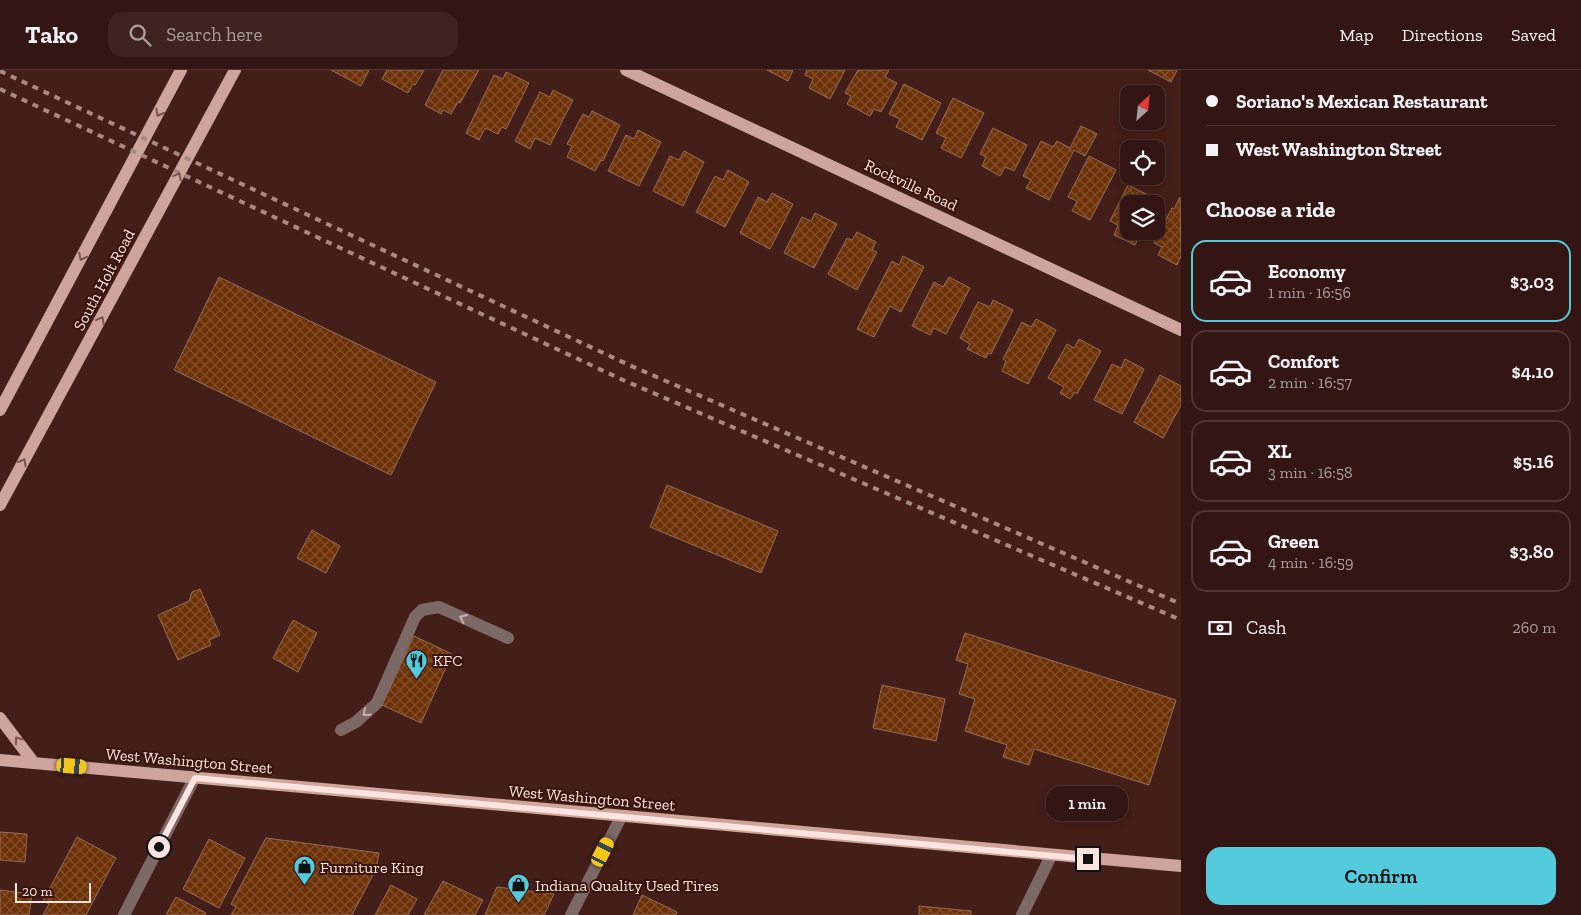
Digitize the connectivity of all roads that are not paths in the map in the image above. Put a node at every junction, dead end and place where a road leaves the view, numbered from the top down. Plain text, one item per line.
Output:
1 (182, 70) edge
2 (235, 70) edge
3 (626, 70) edge
4 (1181, 330) edge
5 (0, 410) edge
6 (0, 505) edge
7 (508, 638) dead end
8 (0, 718) edge
9 (341, 730) dead end
10 (0, 760) edge
11 (34, 763) junction
12 (195, 778) junction
13 (621, 817) junction
14 (1051, 856) junction
15 (1181, 866) edge
16 (124, 915) edge
17 (571, 915) edge
18 (1022, 915) edge

1 -> 5 main road, South Holt Road
6 -> 2 main road, South Holt Road
3 - 4 main road, Rockville Road
7 -> 9 street
11 -> 8 main road
10 - 11 main road, West Washington Street
11 - 12 main road, West Washington Street
12 - 13 main road, West Washington Street
12 - 16 street
13 - 14 main road, West Washington Street
13 - 17 street
14 - 15 main road, West Washington Street
14 - 18 street

